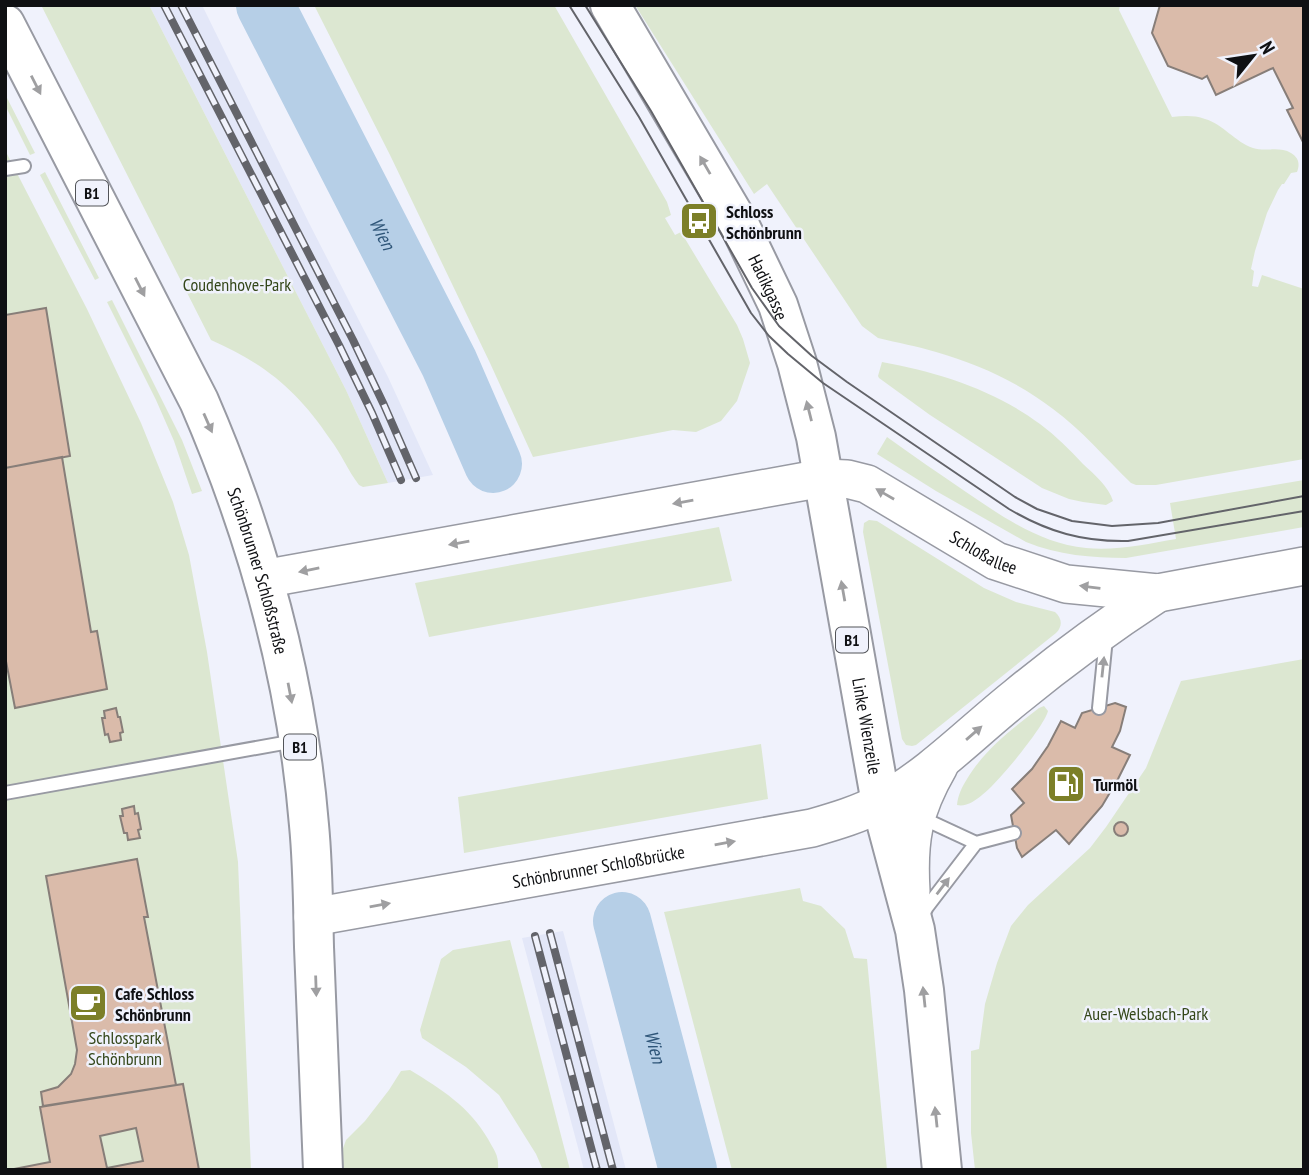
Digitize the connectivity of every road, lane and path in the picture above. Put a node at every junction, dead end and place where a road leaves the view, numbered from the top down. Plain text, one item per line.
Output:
1 (610, 5) edge
2 (5, 24) edge
3 (24, 166) dead end
4 (5, 169) edge
5 (823, 478) junction
6 (1304, 566) edge
7 (263, 579) junction
8 (1158, 593) junction
9 (1107, 626) junction
10 (1098, 708) dead end
11 (299, 740) junction
12 (5, 793) edge
13 (898, 809) junction
14 (1014, 833) dead end
15 (976, 843) junction
16 (313, 917) junction
17 (915, 930) junction
18 (323, 1170) edge
19 (942, 1170) edge

5 -> 1 main road, Hadikgasse / B1
2 -> 7 main road, Schönbrunner Schloßstraße / B1
3 - 4 lane
5 -> 7 main road
8 -> 5 main road, Schloßallee
13 -> 5 main road, Linke Wienzeile / B1
6 - 8 main road, Schloßallee
7 -> 11 main road, Schönbrunner Schloßstraße / B1
8 - 9 main road, Schloßallee
10 -> 9 lane
13 -> 9 main road, Schloßallee
11 - 12 lane
11 - 16 main road, Schönbrunner Schloßstraße / B1
13 - 15 lane
16 -> 13 main road, Schönbrunner Schloßbrücke
13 - 17 main road, Linke Wienzeile / B1
14 - 15 lane
17 -> 15 lane
16 -> 18 main road, Schönbrunner Schloßstraße / B1
19 -> 17 main road, Linke Wienzeile / B1

